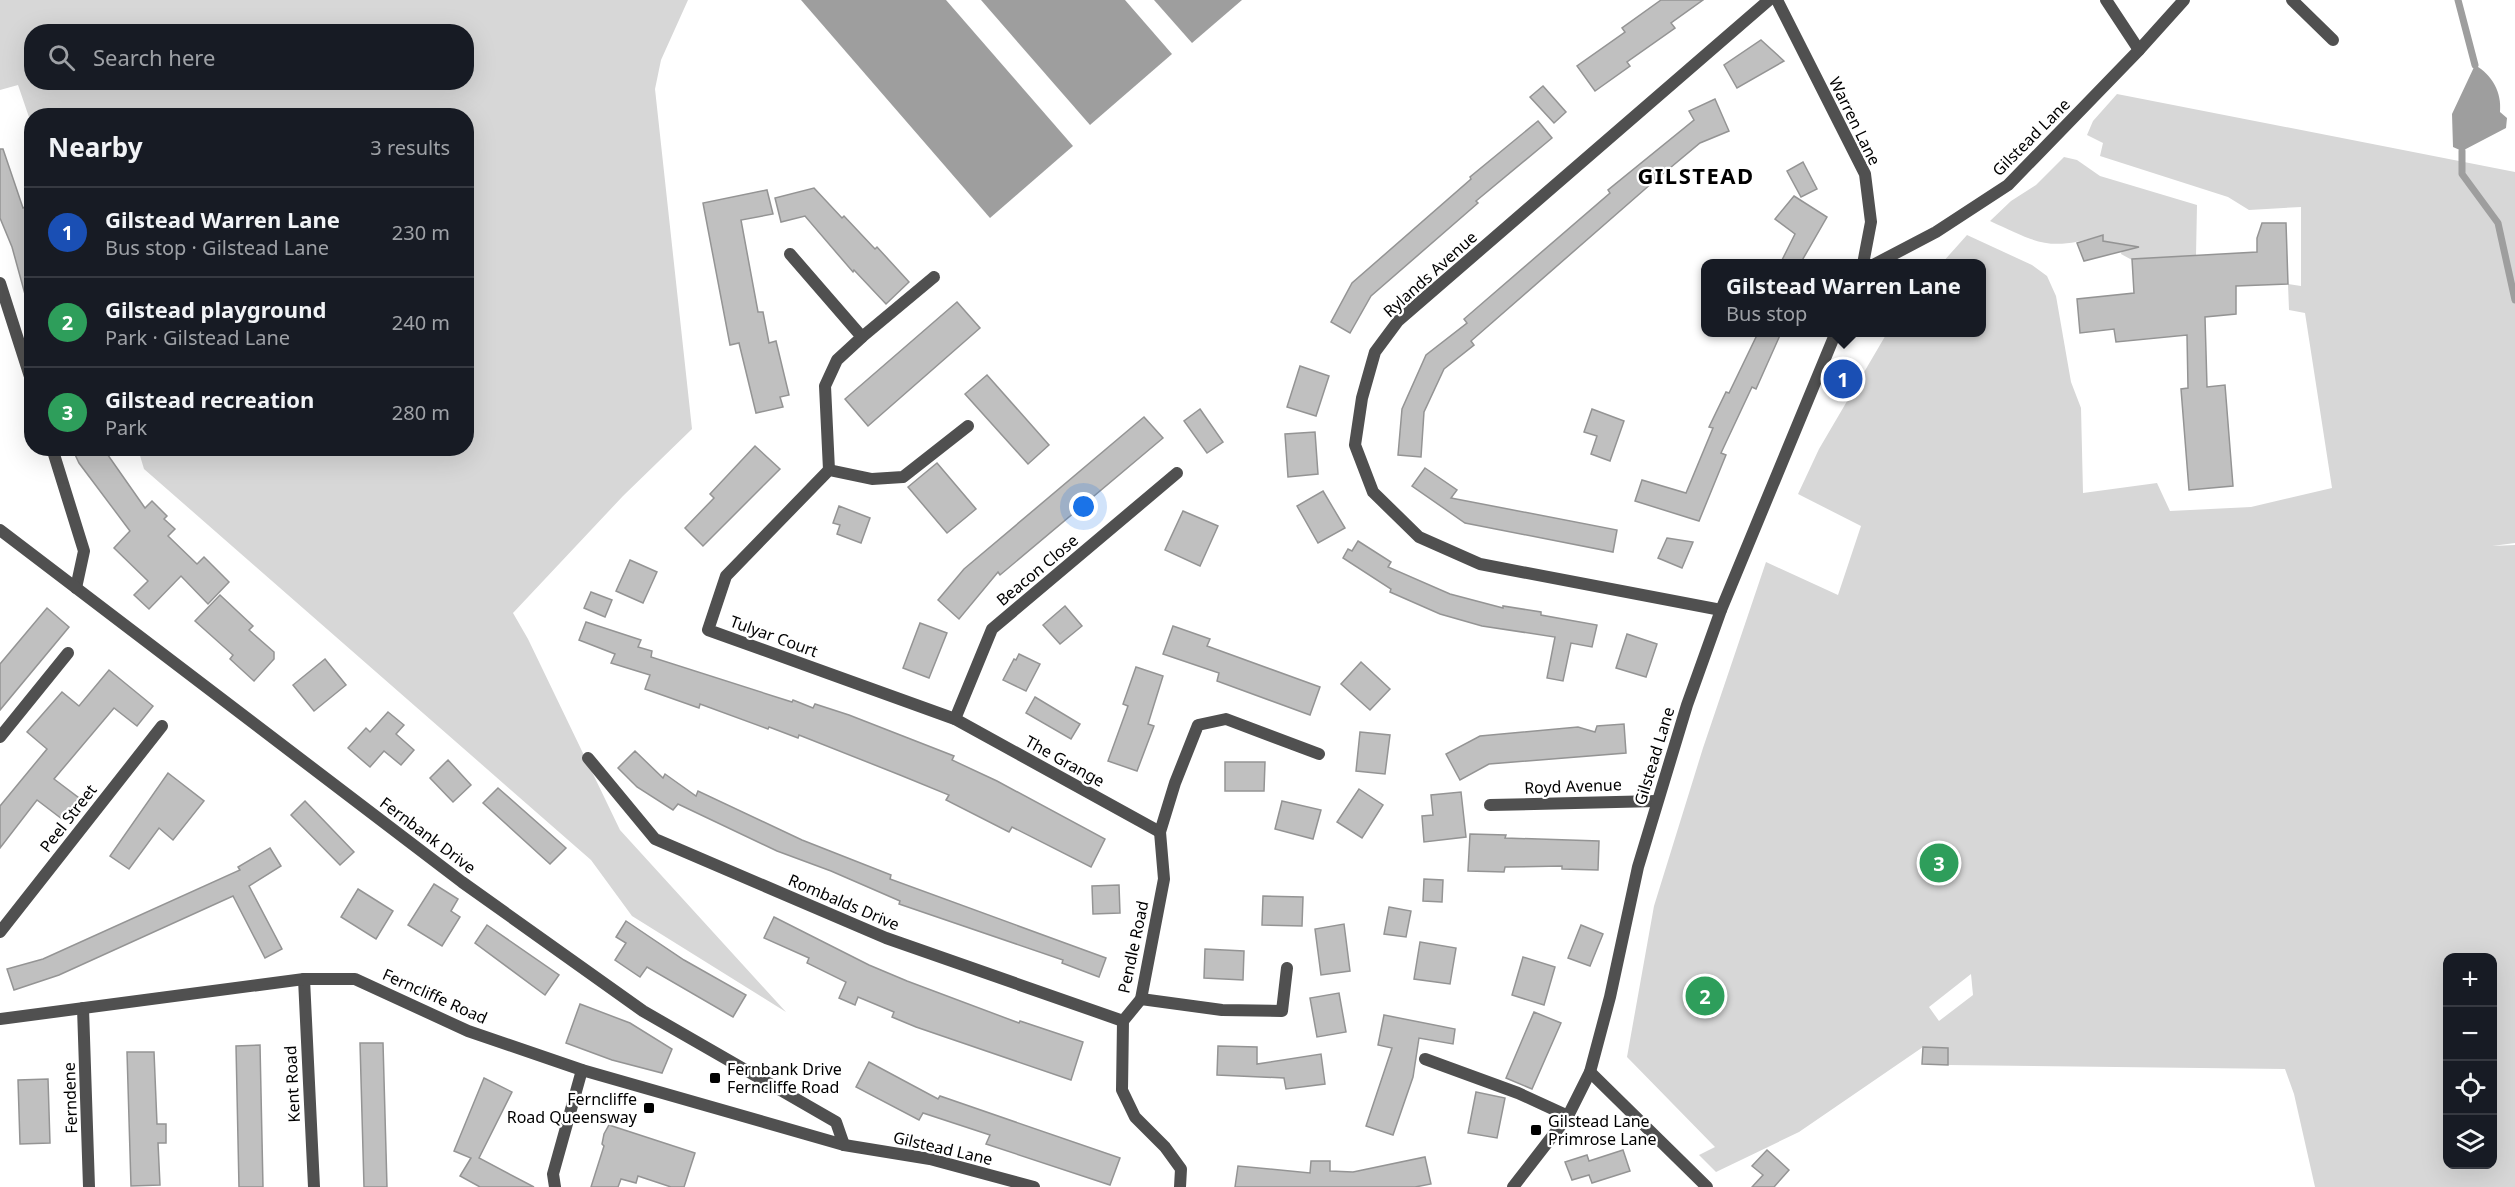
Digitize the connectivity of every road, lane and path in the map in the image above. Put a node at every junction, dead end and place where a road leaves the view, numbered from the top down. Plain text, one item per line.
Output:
1 (1769, 0) edge
2 (1777, 0) edge
3 (2106, 0) edge
4 (2184, 0) edge
5 (2292, 0) edge
6 (2333, 40) dead end
7 (2139, 50) junction
8 (790, 254) dead end
9 (1864, 259) edge
10 (1885, 259) edge
11 (934, 277) dead end
12 (0, 283) edge
13 (862, 337) junction
14 (1834, 337) edge
15 (24, 358) edge
16 (968, 426) dead end
17 (54, 456) edge
18 (829, 470) junction
19 (1177, 473) dead end
20 (0, 530) edge
21 (76, 588) junction
22 (1720, 610) junction
23 (68, 653) dead end
24 (955, 719) junction
25 (162, 726) dead end
26 (0, 736) edge
27 (1319, 754) dead end
28 (588, 758) dead end
29 (1657, 801) junction
30 (1490, 805) dead end
31 (1160, 831) junction
32 (0, 932) edge
33 (1287, 968) dead end
34 (304, 979) junction
35 (1141, 999) junction
36 (84, 1008) junction
37 (0, 1019) edge
38 (1123, 1021) junction
39 (1425, 1059) dead end
40 (582, 1070) junction
41 (1590, 1072) junction
42 (1568, 1116) junction
43 (844, 1145) junction
44 (89, 1187) edge
45 (314, 1187) edge
46 (555, 1187) edge
47 (1034, 1187) edge
48 (1180, 1187) edge
49 (1513, 1187) edge
50 (1707, 1187) edge

1 - 22 street, Rylands Avenue
2 - 9 street, Warren Lane
3 - 7 street
4 - 7 street, Gilstead Lane
5 - 6 street
7 - 10 street, Gilstead Lane
8 - 13 street
11 - 13 street
12 - 15 street
13 - 18 street
14 - 22 street, Gilstead Lane
16 - 18 street
17 - 21 street
18 - 24 street, Tulyar Court
19 - 24 street, Beacon Close
20 - 21 street, Fernbank Drive
21 - 43 street, Fernbank Drive
22 - 29 street, Gilstead Lane
23 - 26 street
24 - 31 street, The Grange
25 - 32 street, Peel Street
27 - 31 street
28 - 38 street, Rombalds Drive
29 - 30 street, Royd Avenue
29 - 41 street, Gilstead Lane
31 - 35 street, Pendle Road
33 - 35 street
34 - 36 street, Ferncliffe Road
34 - 40 street, Ferncliffe Road
34 - 45 street, Kent Road
35 - 38 street, Pendle Road
36 - 37 street, Ferncliffe Road
36 - 44 street, Ferndene
38 - 48 street
39 - 42 street
40 - 43 street, Ferncliffe Road
40 - 46 street
41 - 42 street, Gilstead Lane
41 - 50 street
42 - 49 street, Gilstead Lane
43 - 47 street, Gilstead Lane

